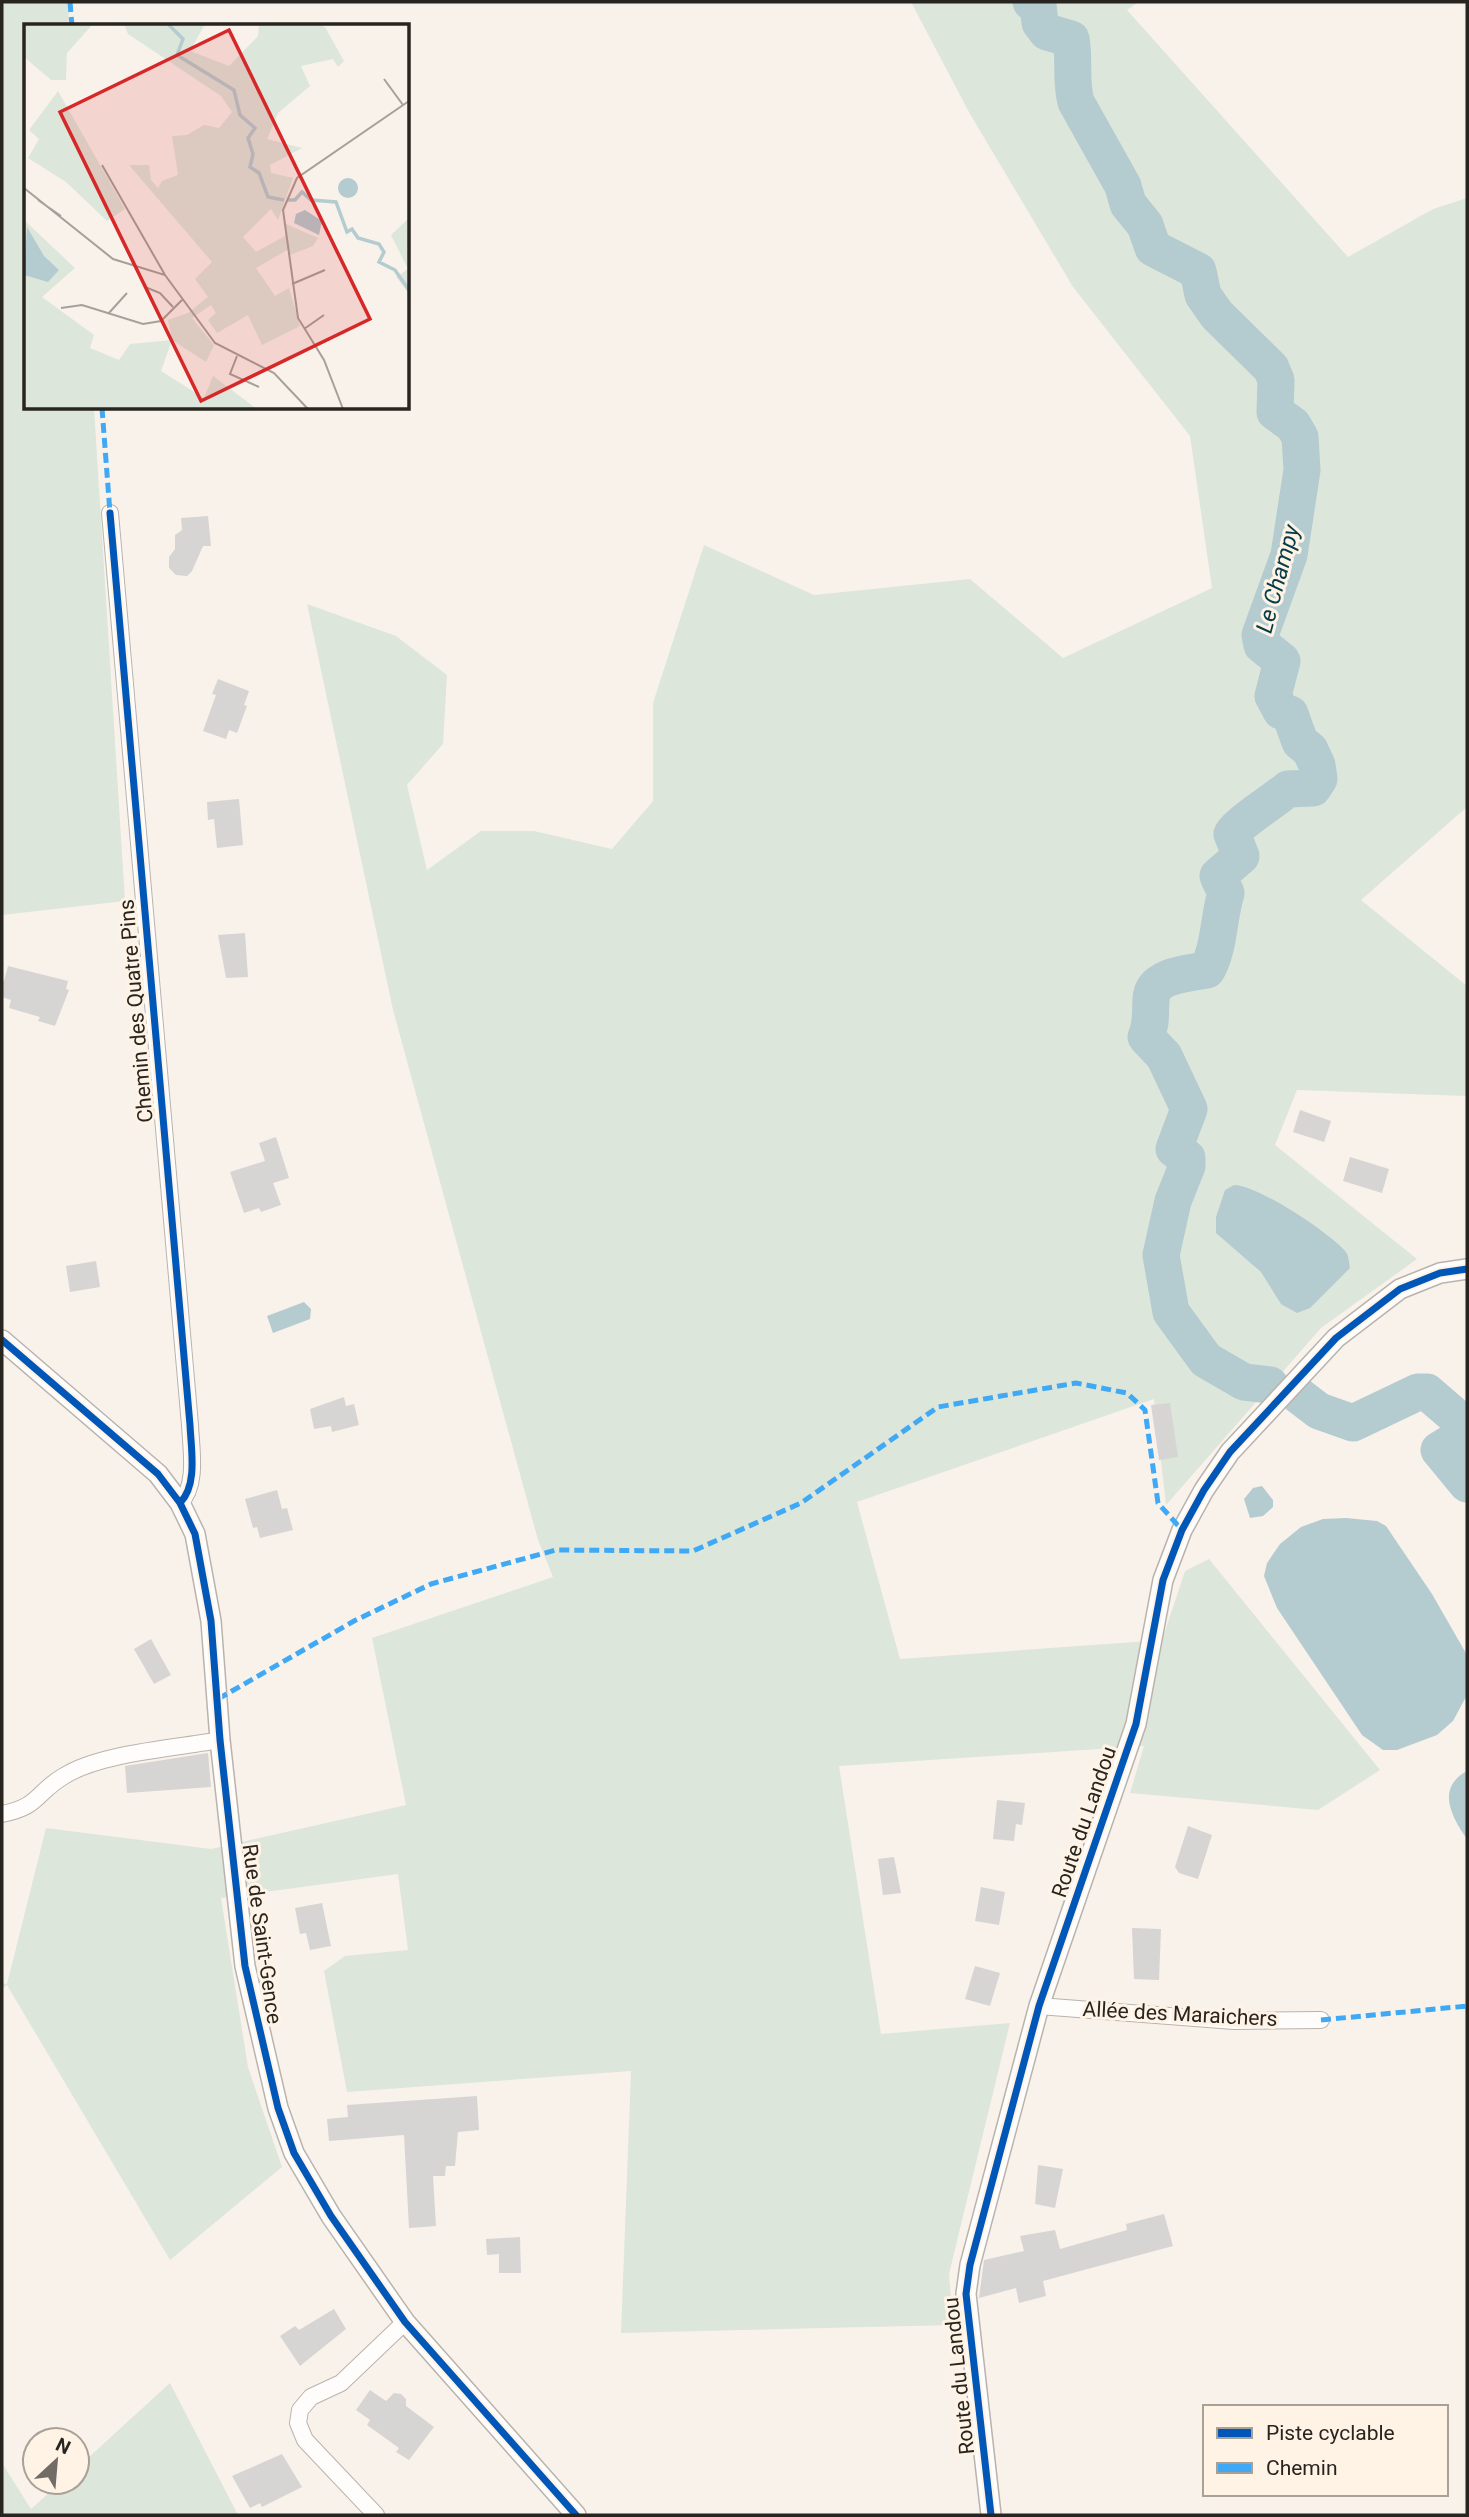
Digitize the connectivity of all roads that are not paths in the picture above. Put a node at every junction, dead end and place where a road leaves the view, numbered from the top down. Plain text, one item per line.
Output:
1 (110, 513) dead end
2 (1467, 1269) edge
3 (2, 1340) edge
4 (180, 1503) junction
5 (220, 1740) junction
6 (2, 1814) edge
7 (1039, 2006) junction
8 (1321, 2020) dead end
9 (405, 2322) junction
10 (376, 2515) edge
11 (576, 2515) edge
12 (991, 2515) edge

1 - 4 street, Chemin des Quatre Pins
2 - 7 street, Route du Landou
3 - 4 street, Rue de Saint-Gence
4 - 5 street, Rue de Saint-Gence
5 - 6 street
5 - 9 street, Rue de Saint-Gence
7 - 8 street, Allée des Maraichers
7 - 12 street, Route du Landou
9 - 10 street
9 - 11 street, Rue de Saint-Gence

